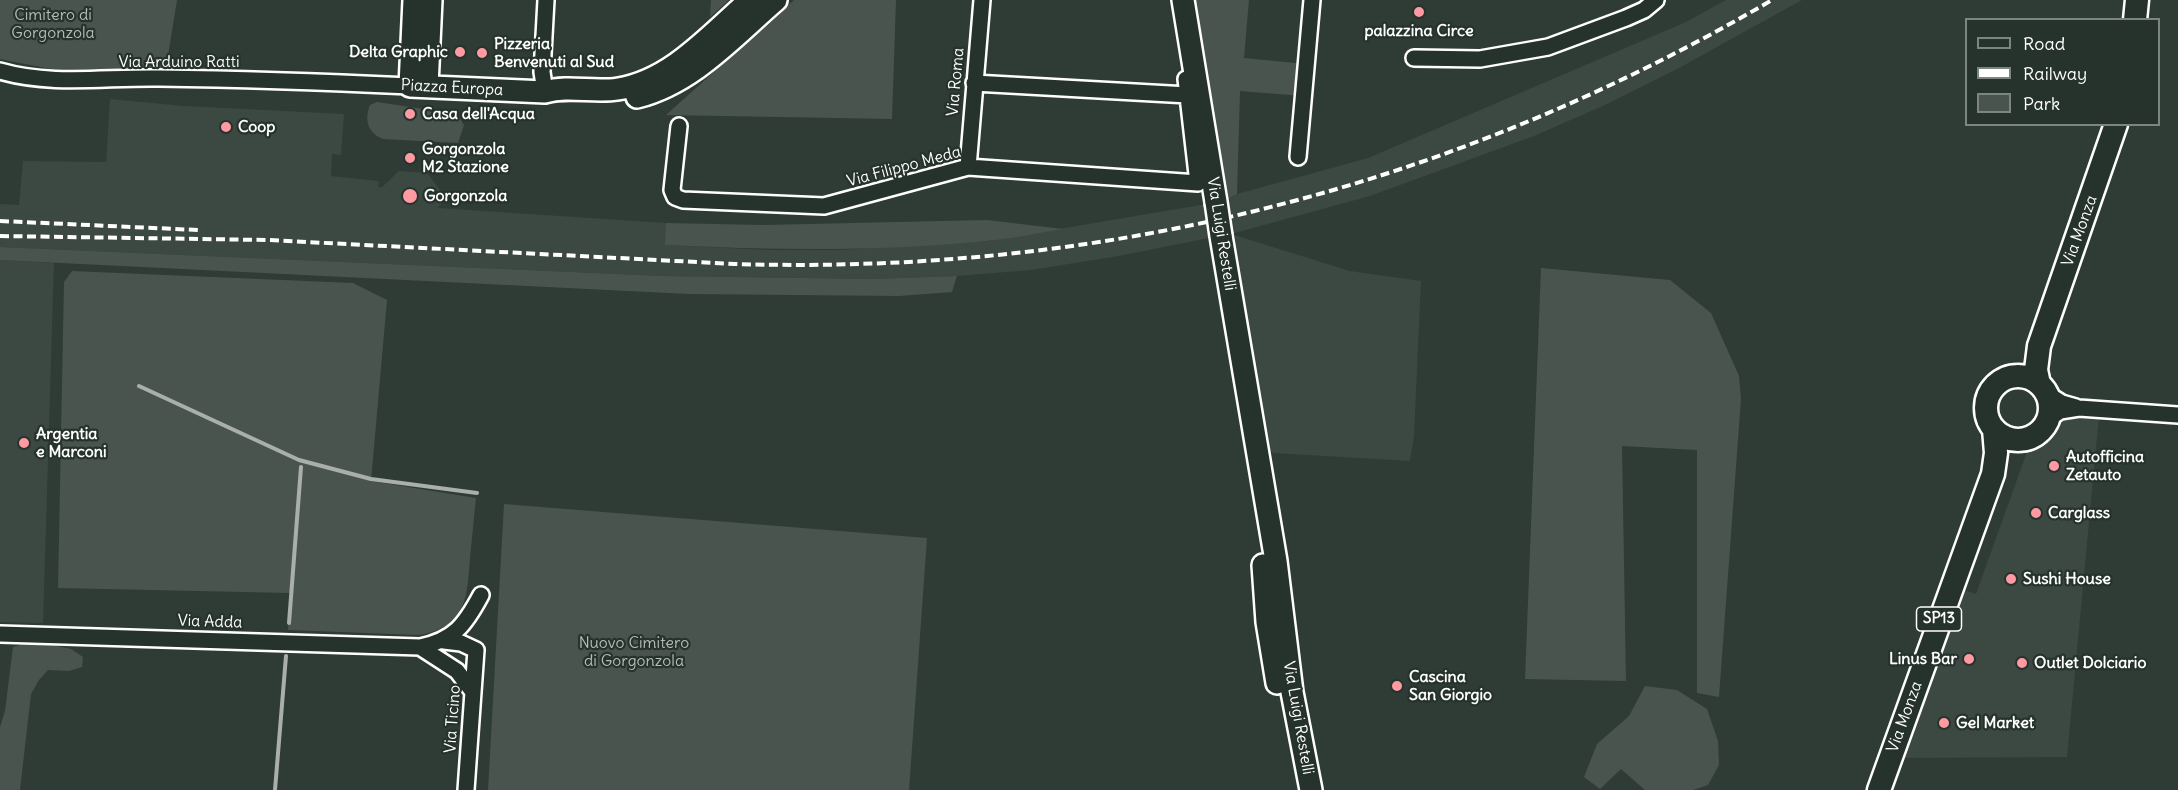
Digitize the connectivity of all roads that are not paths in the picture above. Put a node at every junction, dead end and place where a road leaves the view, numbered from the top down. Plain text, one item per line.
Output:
1 (414, 0) edge
2 (431, 0) edge
3 (546, 0) edge
4 (750, 0) edge
5 (776, 0) edge
6 (981, 0) edge
7 (1183, 0) edge
8 (1312, 0) edge
9 (1656, 0) edge
10 (2136, 0) edge
11 (2135, 18) edge
12 (1414, 58) dead end
13 (1183, 66) dead end
14 (0, 71) edge
15 (974, 83) junction
16 (359, 84) joint
17 (419, 86) junction
18 (545, 92) junction
19 (1188, 95) junction
20 (679, 126) dead end
21 (2115, 126) edge
22 (1298, 157) dead end
23 (968, 167) junction
24 (2042, 338) junction
25 (2013, 377) junction
26 (2042, 389) junction
27 (2079, 408) junction
28 (2178, 415) edge
29 (2047, 420) junction
30 (1994, 429) junction
31 (2020, 439) junction
32 (1260, 469) junction
33 (1993, 474) junction
34 (481, 595) dead end
35 (0, 634) edge
36 (444, 641) junction
37 (420, 647) junction
38 (476, 650) junction
39 (446, 663) junction
40 (473, 692) junction
41 (466, 790) edge
42 (1297, 790) edge
43 (1311, 790) edge
44 (1879, 790) edge

1 - 17 street
2 - 17 street
3 - 18 street
4 - 18 street
5 - 18 street
6 - 15 street, Via Roma
7 - 32 street, Via Luigi Restelli, bridge
8 - 22 street
9 - 12 street
10 - 11 main road
13 - 19 street
14 - 16 street, Via Arduino Ratti
15 - 19 street
15 - 23 street, Via Roma
16 - 17 street, Piazza Europa
17 - 18 street, Piazza Europa
19 - 23 street, Via Filippo Meda
20 - 23 street, Via Filippo Meda
21 - 24 main road, Via Monza / SP13
24 - 25 main road, Via Monza / SP13
24 - 26 main road, Via Monza / SP13
25 - 26 main road
25 - 30 main road, Via Monza / SP13
26 - 27 street
26 - 29 main road, Via Monza / SP13
27 - 28 street
27 - 29 street
29 - 31 main road, Via Monza / SP13
30 - 31 main road
30 - 33 main road, Via Monza / SP13
31 - 33 main road, Via Monza / SP13
32 - 42 street, Via Luigi Restelli
32 - 43 street, Via Luigi Restelli
33 - 44 main road, Via Monza / SP13
34 - 36 street, Via Adda
35 - 37 street, Via Adda
36 - 37 street, Via Adda
36 - 38 street, Via Adda
37 - 39 street, Via Adda
38 - 39 street
38 - 40 street, Via Ticino
39 - 40 street, Via Adda
40 - 41 street, Via Ticino

